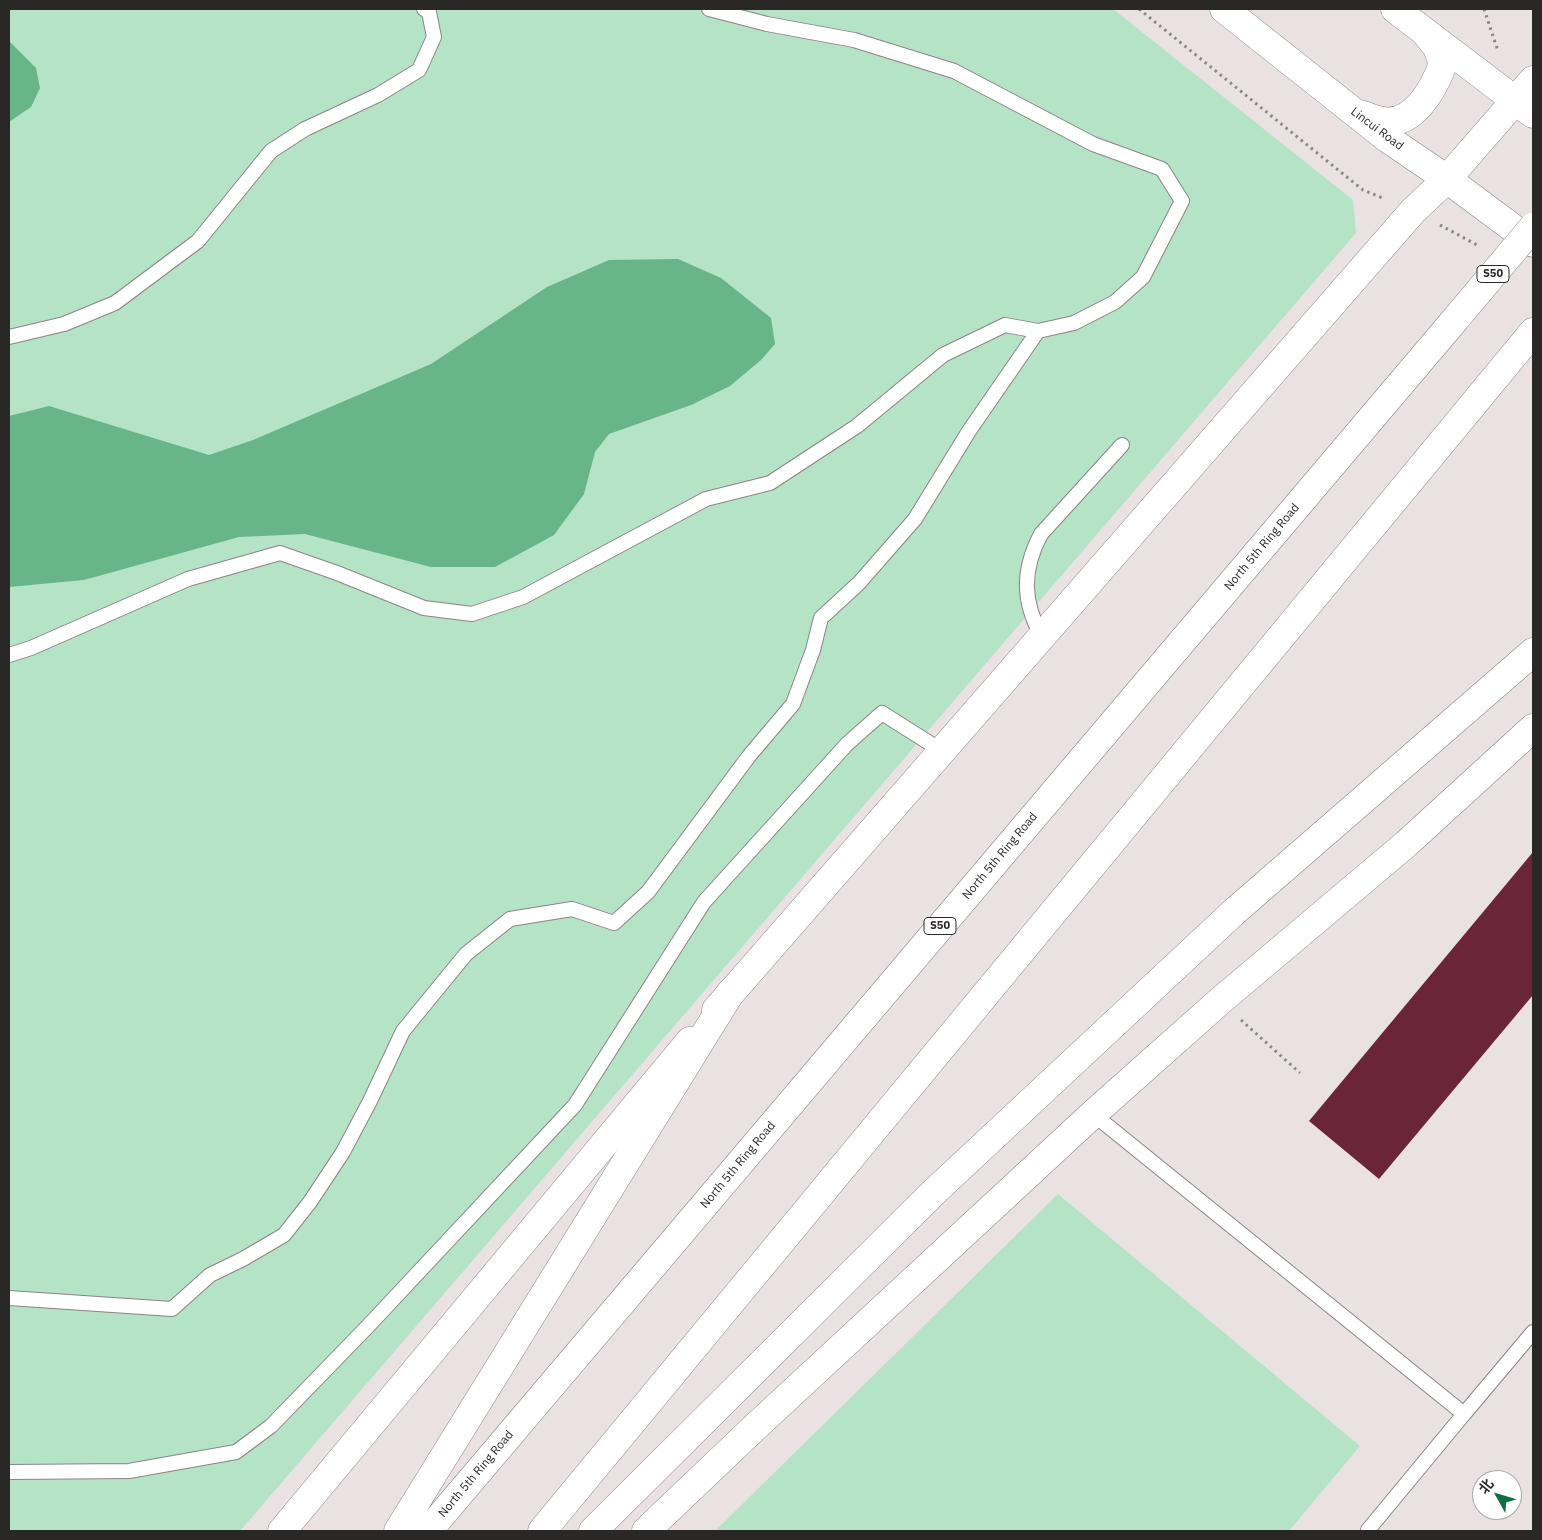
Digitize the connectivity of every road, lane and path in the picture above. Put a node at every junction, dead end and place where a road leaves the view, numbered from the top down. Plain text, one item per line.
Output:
1 (424, 9) edge
2 (709, 9) edge
3 (1139, 9) edge
4 (1224, 9) edge
5 (1396, 9) edge
6 (1484, 9) edge
7 (1422, 29) junction
8 (1500, 55) dead end
9 (1533, 80) edge
10 (1525, 107) edge
11 (1354, 112) junction
12 (1447, 179) junction
13 (1413, 211) junction
14 (1533, 227) edge
15 (1533, 243) edge
16 (1482, 248) dead end
17 (1038, 331) junction
18 (1533, 332) edge
19 (9, 337) edge
20 (1122, 445) dead end
21 (1042, 637) junction
22 (1533, 652) edge
23 (9, 655) edge
24 (1533, 728) edge
25 (942, 751) junction
26 (731, 992) junction
27 (1220, 1001) junction
28 (1300, 1074) dead end
29 (1093, 1114) junction
30 (9, 1298) edge
31 (1533, 1332) edge
32 (1464, 1414) junction
33 (9, 1472) edge
34 (1368, 1530) edge
35 (282, 1531) edge
36 (398, 1531) edge
37 (428, 1531) edge
38 (542, 1531) edge
39 (593, 1531) edge
40 (646, 1531) edge

1 - 19 lane
2 - 17 lane
3 - 13 path
4 - 11 main road, Lincui Road
5 - 7 main road
6 - 8 path
7 - 10 main road
7 - 11 main road
9 - 10 main road
10 - 12 main road
11 - 12 main road, Lincui Road
12 - 13 main road
12 - 15 main road, Lincui Road
13 - 16 path
13 - 21 main road
14 - 37 main road, North 5th Ring Road / S50, bridge
17 - 23 lane
17 - 30 lane
18 - 38 main road
20 - 21 lane
21 - 25 main road
22 - 39 main road
24 - 27 main road
25 - 26 main road
25 - 33 lane
26 - 35 main road
26 - 36 main road
27 - 28 path
27 - 29 main road
29 - 32 lane
29 - 40 main road
31 - 32 lane
32 - 34 lane

